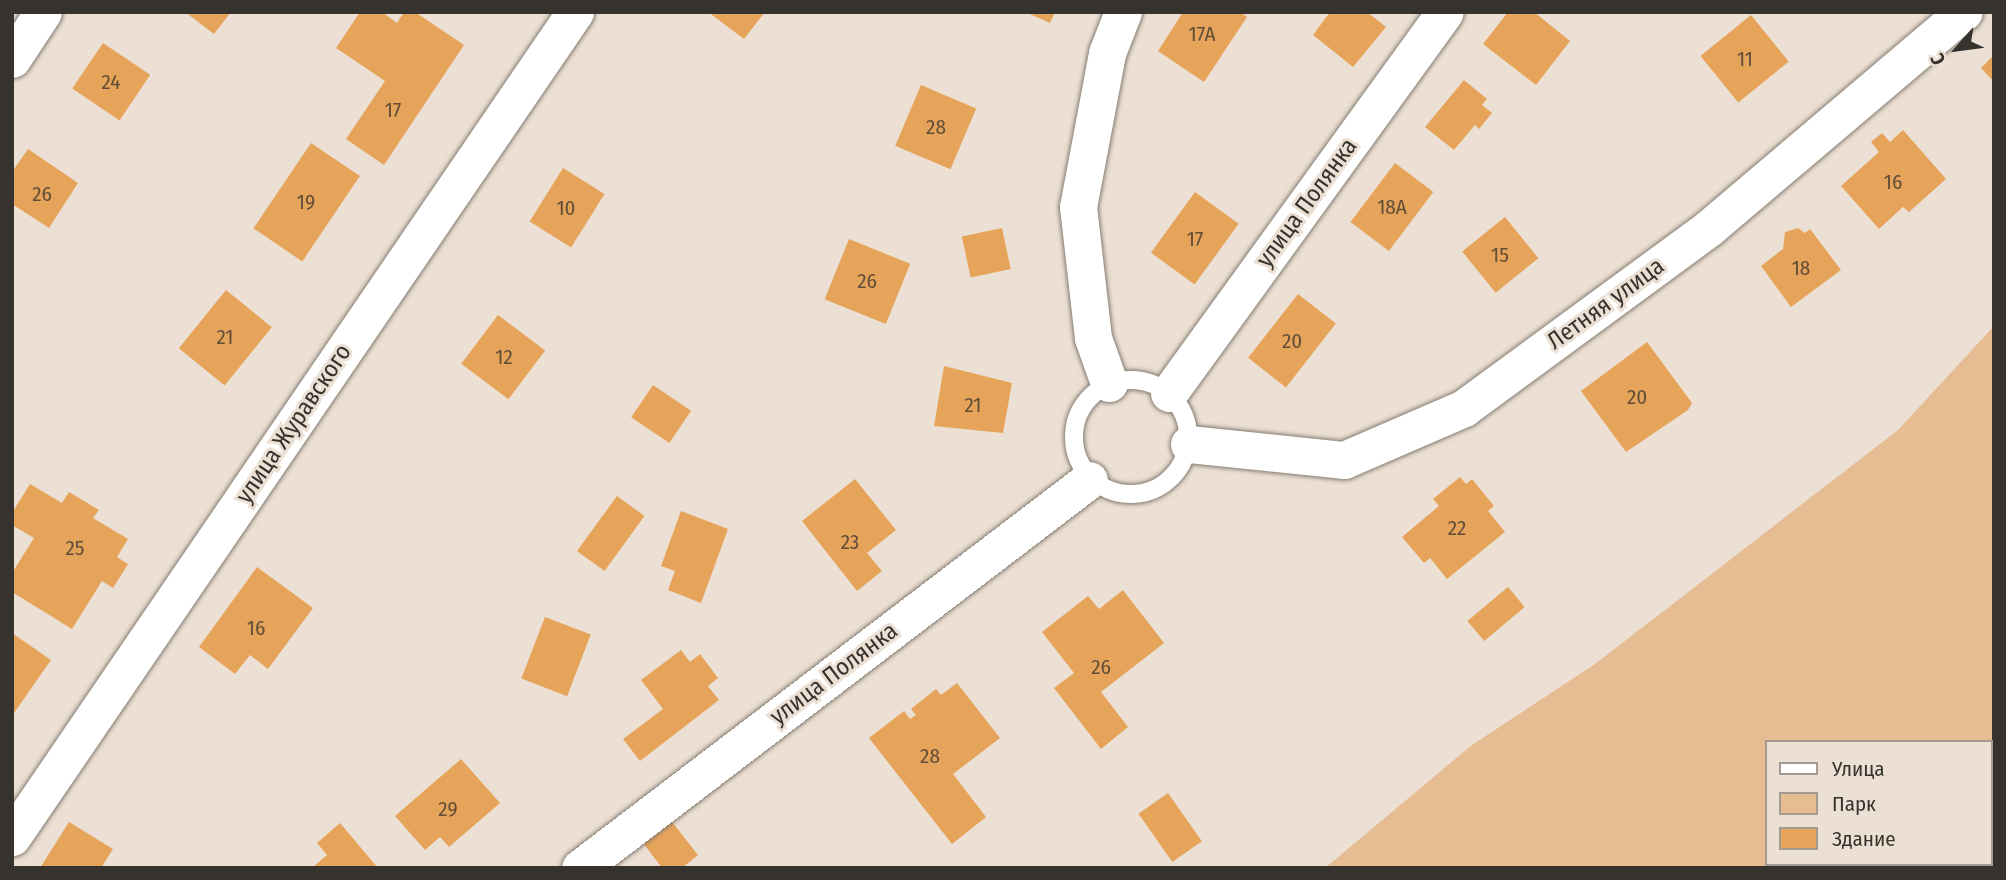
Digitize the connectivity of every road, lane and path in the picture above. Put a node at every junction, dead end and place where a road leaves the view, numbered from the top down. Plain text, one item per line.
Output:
1 (43, 12) edge
2 (1123, 12) edge
3 (1445, 12) edge
4 (1964, 12) edge
5 (571, 14) edge
6 (12, 59) edge
7 (1109, 383) junction
8 (1168, 393) junction
9 (1189, 444) junction
10 (1089, 480) junction
11 (12, 837) edge
12 (580, 868) edge

1 - 6 street
2 - 7 street
3 - 8 street, улица Полянка
4 - 9 street, Летняя улица
5 - 11 street, улица Журавского
7 - 8 lane
7 - 10 lane
8 - 9 lane
9 - 10 lane
10 - 12 street, улица Полянка

